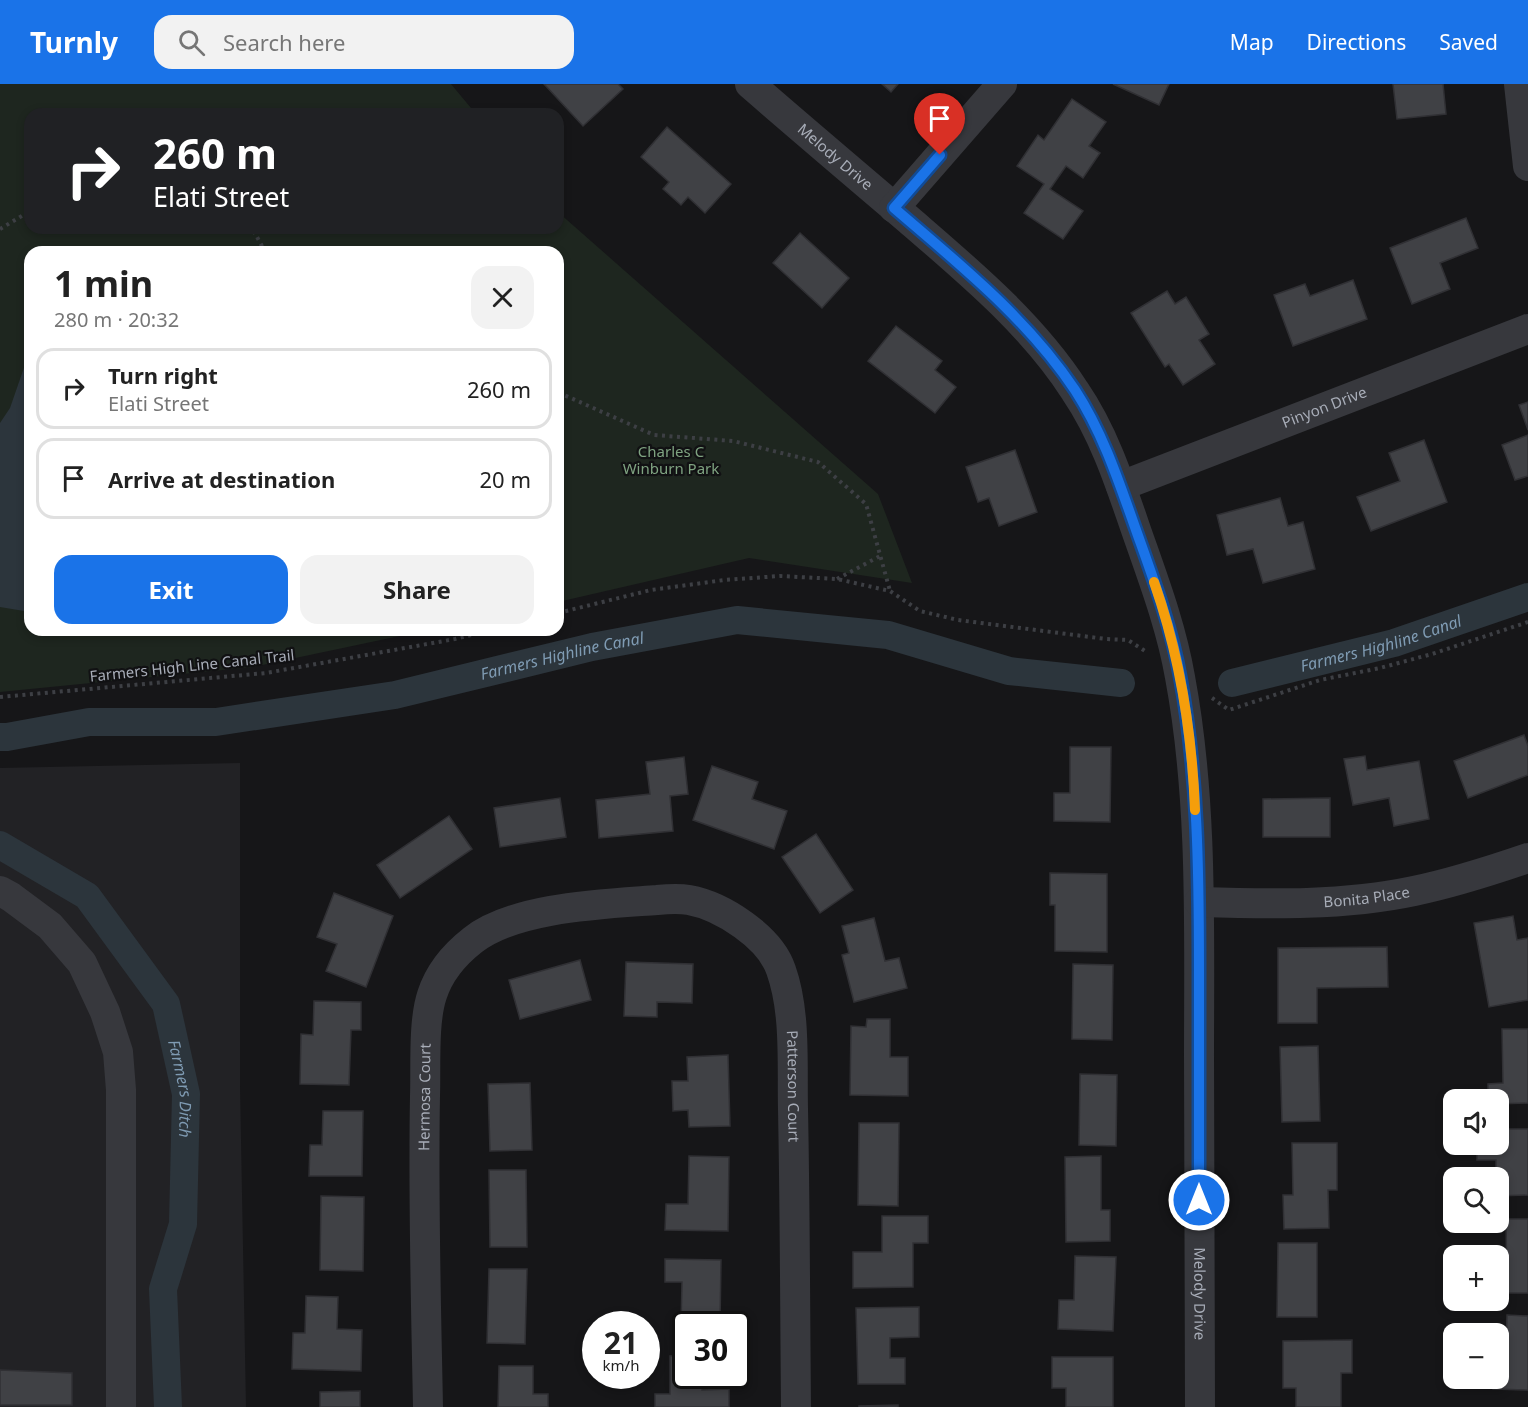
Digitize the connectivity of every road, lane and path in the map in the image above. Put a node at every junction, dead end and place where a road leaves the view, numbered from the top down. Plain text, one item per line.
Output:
1 (750, 84) edge
2 (1002, 84) edge
3 (1520, 84) edge
4 (1528, 166) edge
5 (894, 208) junction
6 (24, 215) edge
7 (0, 229) edge
8 (1528, 329) edge
9 (564, 395) edge
10 (1121, 486) junction
11 (882, 555) junction
12 (837, 579) junction
13 (890, 591) junction
14 (564, 612) edge
15 (1528, 622) edge
16 (467, 636) edge
17 (1128, 640) dead end
18 (0, 697) edge
19 (1229, 710) dead end
20 (1528, 858) edge
21 (0, 891) edge
22 (1199, 902) junction
23 (606, 904) joint
24 (121, 1407) edge
25 (428, 1407) edge
26 (796, 1407) edge
27 (1200, 1407) edge

1 - 5 street, Melody Drive
2 - 5 street
3 - 4 street
5 - 10 street, Melody Drive
6 - 7 path
8 - 10 street, Pinyon Drive
9 - 11 path
10 - 22 street, Melody Drive
11 - 12 path
11 - 13 path
12 - 13 path
12 - 14 path
13 - 17 path
15 - 19 path
16 - 18 path, Farmers High Line Canal Trail
20 - 22 street, Bonita Place
21 - 24 street
22 - 27 street, Melody Drive
23 - 25 street, Hermosa Court
23 - 26 street, Patterson Court

